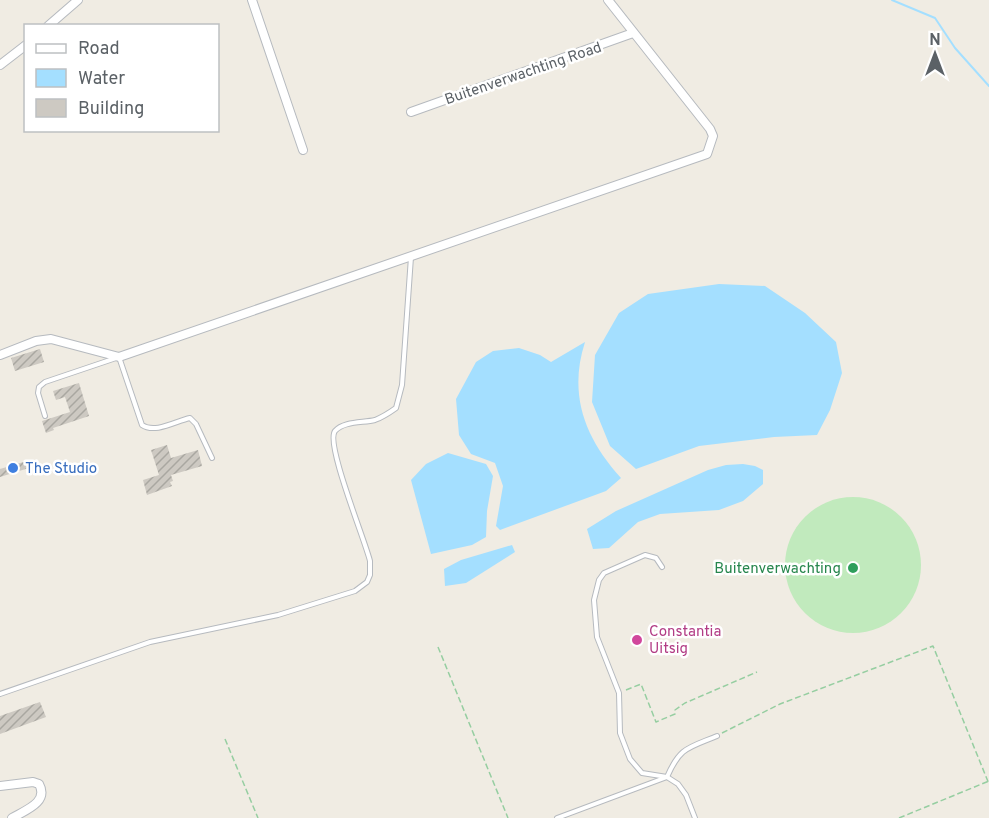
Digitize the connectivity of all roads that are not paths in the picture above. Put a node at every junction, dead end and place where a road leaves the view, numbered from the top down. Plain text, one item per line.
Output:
1 (78, 0) edge
2 (252, 0) edge
3 (608, 0) edge
4 (50, 24) edge
5 (633, 33) junction
6 (24, 47) edge
7 (0, 65) edge
8 (411, 112) dead end
9 (303, 150) dead end
10 (411, 256) junction
11 (0, 355) edge
12 (119, 357) junction
13 (45, 416) dead end
14 (212, 458) dead end
15 (662, 567) dead end
16 (0, 694) edge
17 (717, 736) road end
18 (667, 777) junction
19 (0, 786) edge
20 (12, 818) edge
21 (557, 818) edge
22 (695, 818) edge

1 - 4 street
2 - 9 street
3 - 5 street
5 - 8 street, Buitenverwachting Road
5 - 10 street
6 - 7 street
10 - 12 street
10 - 16 lane
11 - 12 street
12 - 13 lane
12 - 14 lane
15 - 18 lane
17 - 18 lane
18 - 21 lane
18 - 22 lane
19 - 20 street

